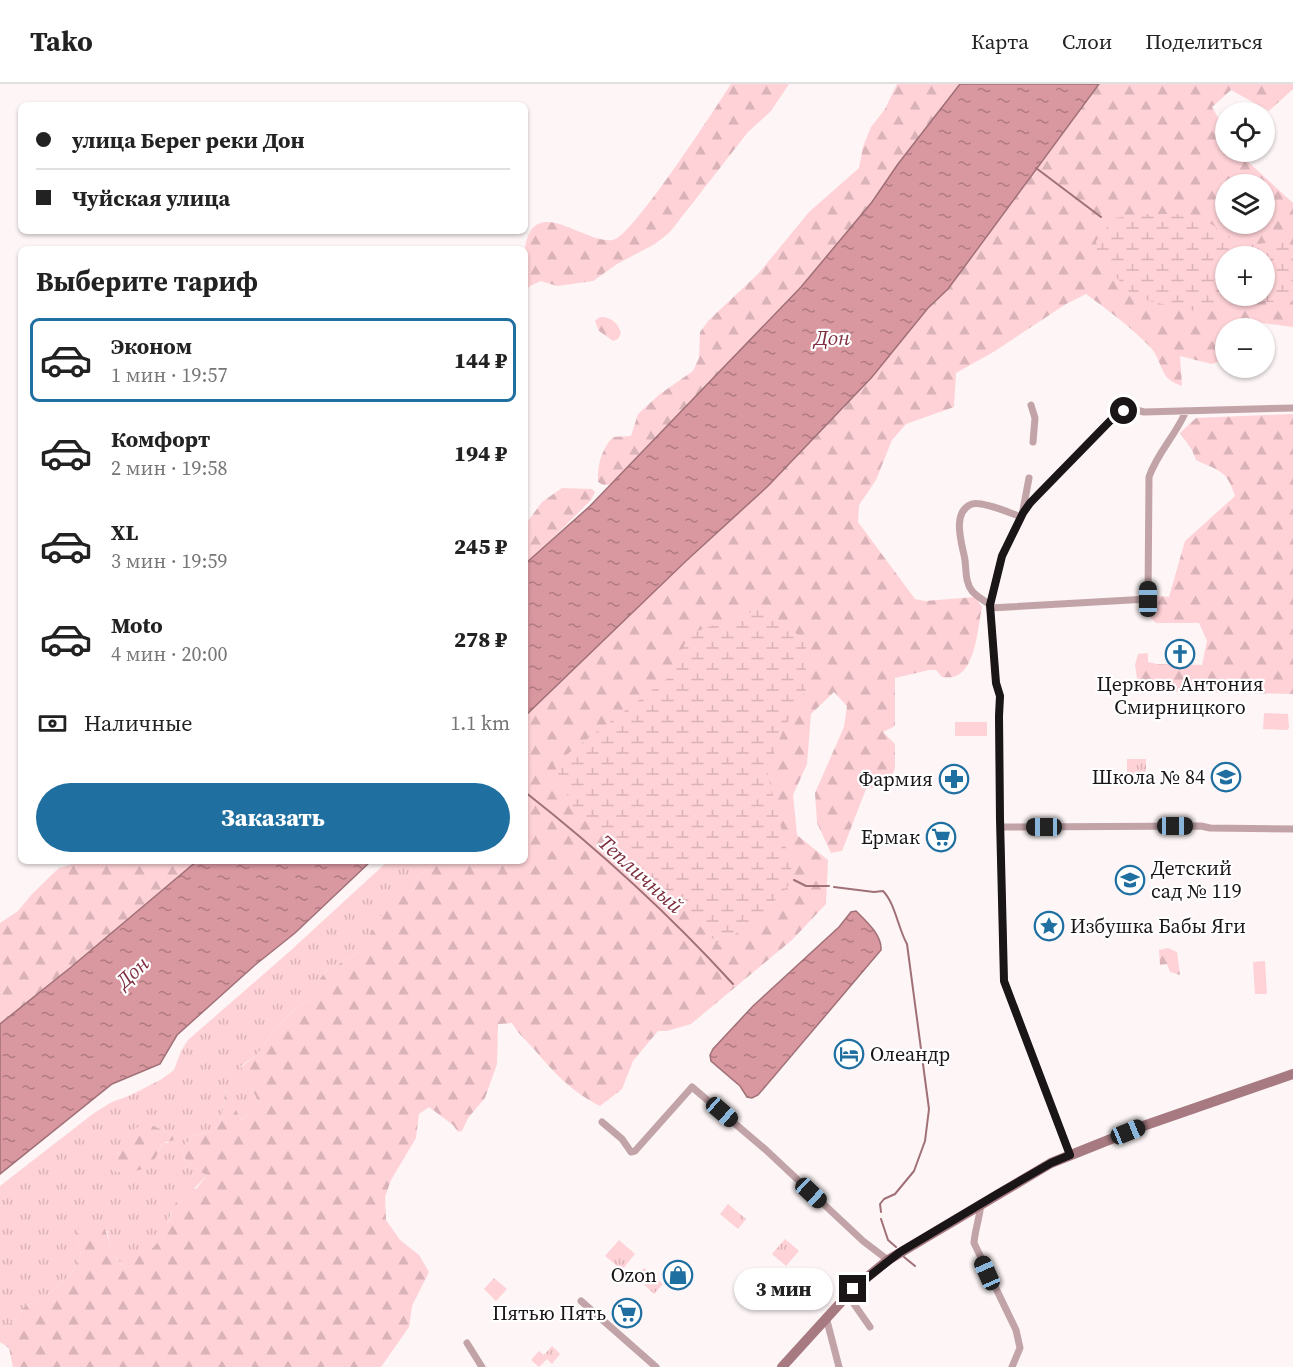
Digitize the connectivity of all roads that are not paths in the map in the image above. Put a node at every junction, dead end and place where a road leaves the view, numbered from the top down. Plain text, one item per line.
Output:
1 (1031, 405) dead end
2 (1293, 408) edge
3 (1186, 411) junction
4 (1034, 442) dead end
5 (1029, 478) dead end
6 (1022, 515) junction
7 (990, 606) junction
8 (1000, 827) junction
9 (1293, 829) edge
10 (1293, 1074) edge
11 (602, 1122) dead end
12 (1070, 1155) junction
13 (981, 1203) junction
14 (888, 1260) junction
15 (847, 1294) junction
16 (581, 1301) dead end
17 (826, 1317) junction
18 (870, 1327) dead end
19 (467, 1343) dead end
20 (482, 1367) edge
21 (656, 1367) edge
22 (782, 1367) edge
23 (839, 1367) edge
24 (1012, 1367) edge

1 - 4 street
2 - 3 street
3 - 6 street
3 - 7 street
5 - 6 street
6 - 7 street
6 - 7 street
7 - 8 street
8 - 9 street
8 - 12 street
10 - 12 street
11 - 14 street
12 - 13 street
13 - 14 street
13 - 24 street
14 - 15 street
15 - 17 street
15 - 18 street
16 - 21 street
17 - 22 street
17 - 23 street
19 - 20 street

